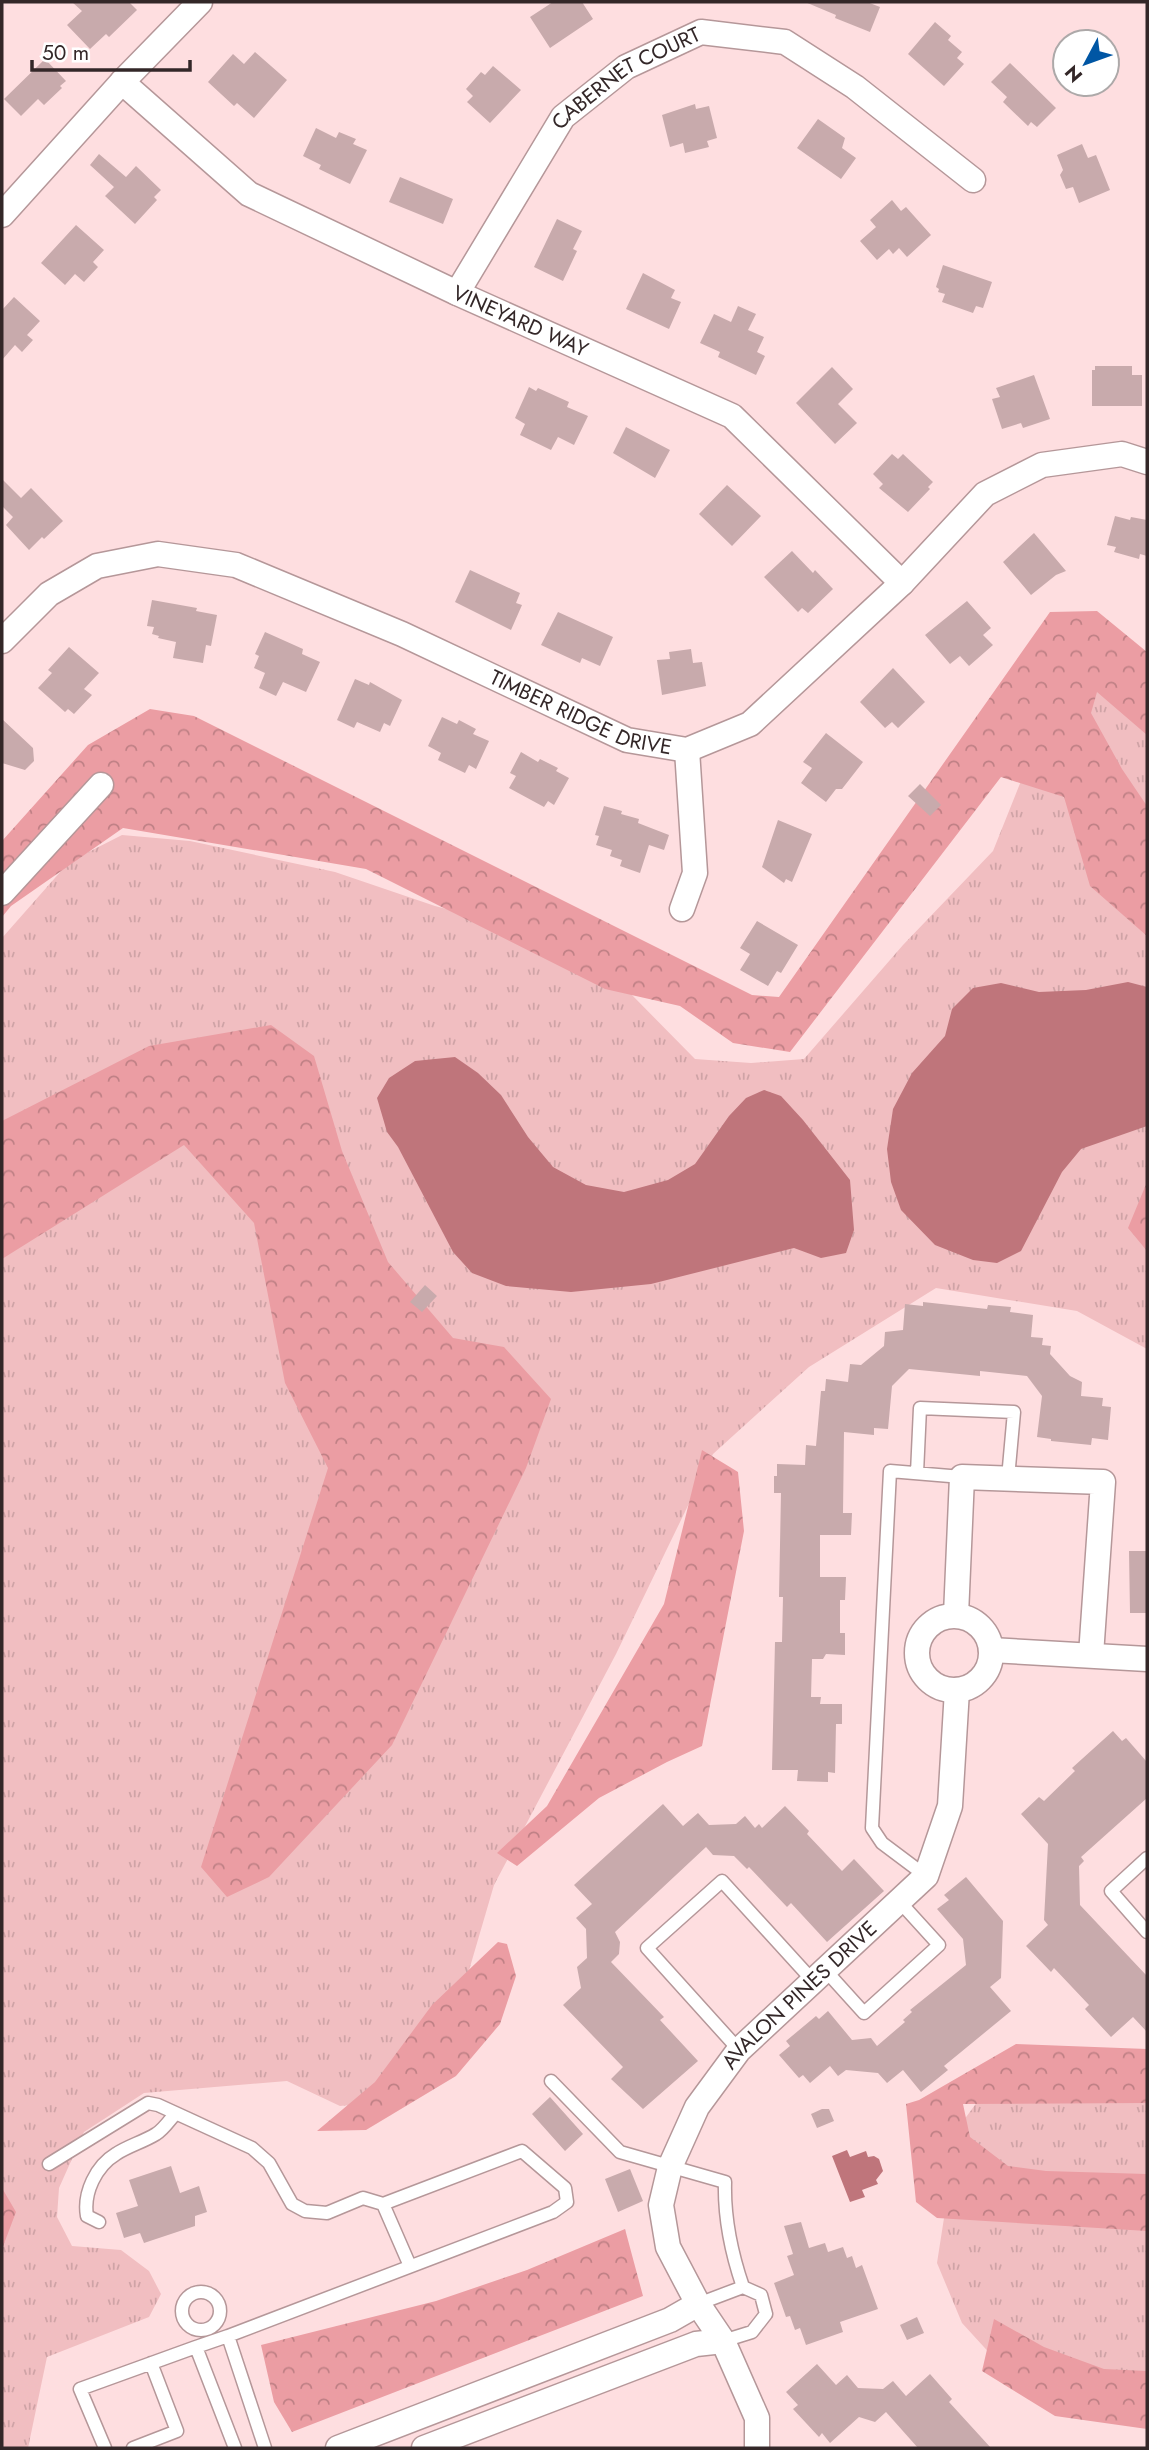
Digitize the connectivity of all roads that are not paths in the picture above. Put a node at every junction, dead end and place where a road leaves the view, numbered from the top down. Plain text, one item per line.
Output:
1 (200, 2) edge
2 (122, 82) junction
3 (973, 180) dead end
4 (2, 215) edge
5 (457, 293) junction
6 (1147, 462) edge
7 (902, 583) junction
8 (2, 641) edge
9 (687, 750) junction
10 (101, 785) dead end
11 (2, 893) edge
12 (681, 909) dead end
13 (917, 1473) junction
14 (962, 1477) junction
15 (1008, 1478) junction
16 (956, 1615) junction
17 (991, 1650) junction
18 (1091, 1655) junction
19 (1147, 1659) edge
20 (957, 1690) junction
21 (1147, 1858) edge
22 (926, 1875) junction
23 (900, 1901) junction
24 (1147, 1932) edge
25 (820, 1977) junction
26 (739, 2050) junction
27 (551, 2081) dead end
28 (175, 2114) junction
29 (49, 2164) dead end
30 (670, 2167) junction
31 (383, 2204) junction
32 (99, 2221) dead end
33 (410, 2266) junction
34 (743, 2287) junction
35 (698, 2305) junction
36 (228, 2336) junction
37 (723, 2341) junction
38 (196, 2347) junction
39 (151, 2363) junction
40 (105, 2448) edge
41 (133, 2448) edge
42 (235, 2448) edge
43 (265, 2448) edge
44 (338, 2448) edge
45 (424, 2448) edge
46 (757, 2448) edge

1 - 2 street
2 - 4 street
2 - 5 street, VINEYARD WAY
3 - 5 street, CABERNET COURT
5 - 7 street, VINEYARD WAY
6 - 7 street, TIMBER RIDGE DRIVE
7 - 9 street, TIMBER RIDGE DRIVE
8 - 9 street, TIMBER RIDGE DRIVE
9 - 12 street
10 - 11 street
13 - 14 lane
13 - 15 lane
13 - 22 lane
14 - 15 street
14 - 16 street
15 - 18 street
16 - 17 street
16 - 20 street
17 - 18 street
17 - 20 street
18 - 19 street
20 - 22 street, AVALON PINES DRIVE
21 - 24 lane
22 - 23 street, AVALON PINES DRIVE
23 - 25 street, AVALON PINES DRIVE
23 - 25 lane
25 - 26 street, AVALON PINES DRIVE
25 - 26 lane
26 - 30 street, AVALON PINES DRIVE
27 - 30 lane
28 - 29 lane
28 - 31 lane
28 - 32 lane
30 - 34 lane
30 - 35 street, AVALON PINES DRIVE
31 - 33 lane
31 - 33 lane
33 - 36 lane
34 - 35 lane
34 - 37 lane
35 - 37 street, AVALON PINES DRIVE
35 - 44 street
36 - 38 lane
36 - 43 lane
37 - 45 street
37 - 46 street, AVALON PINES DRIVE
38 - 39 lane
38 - 42 lane
39 - 40 lane
39 - 41 lane

